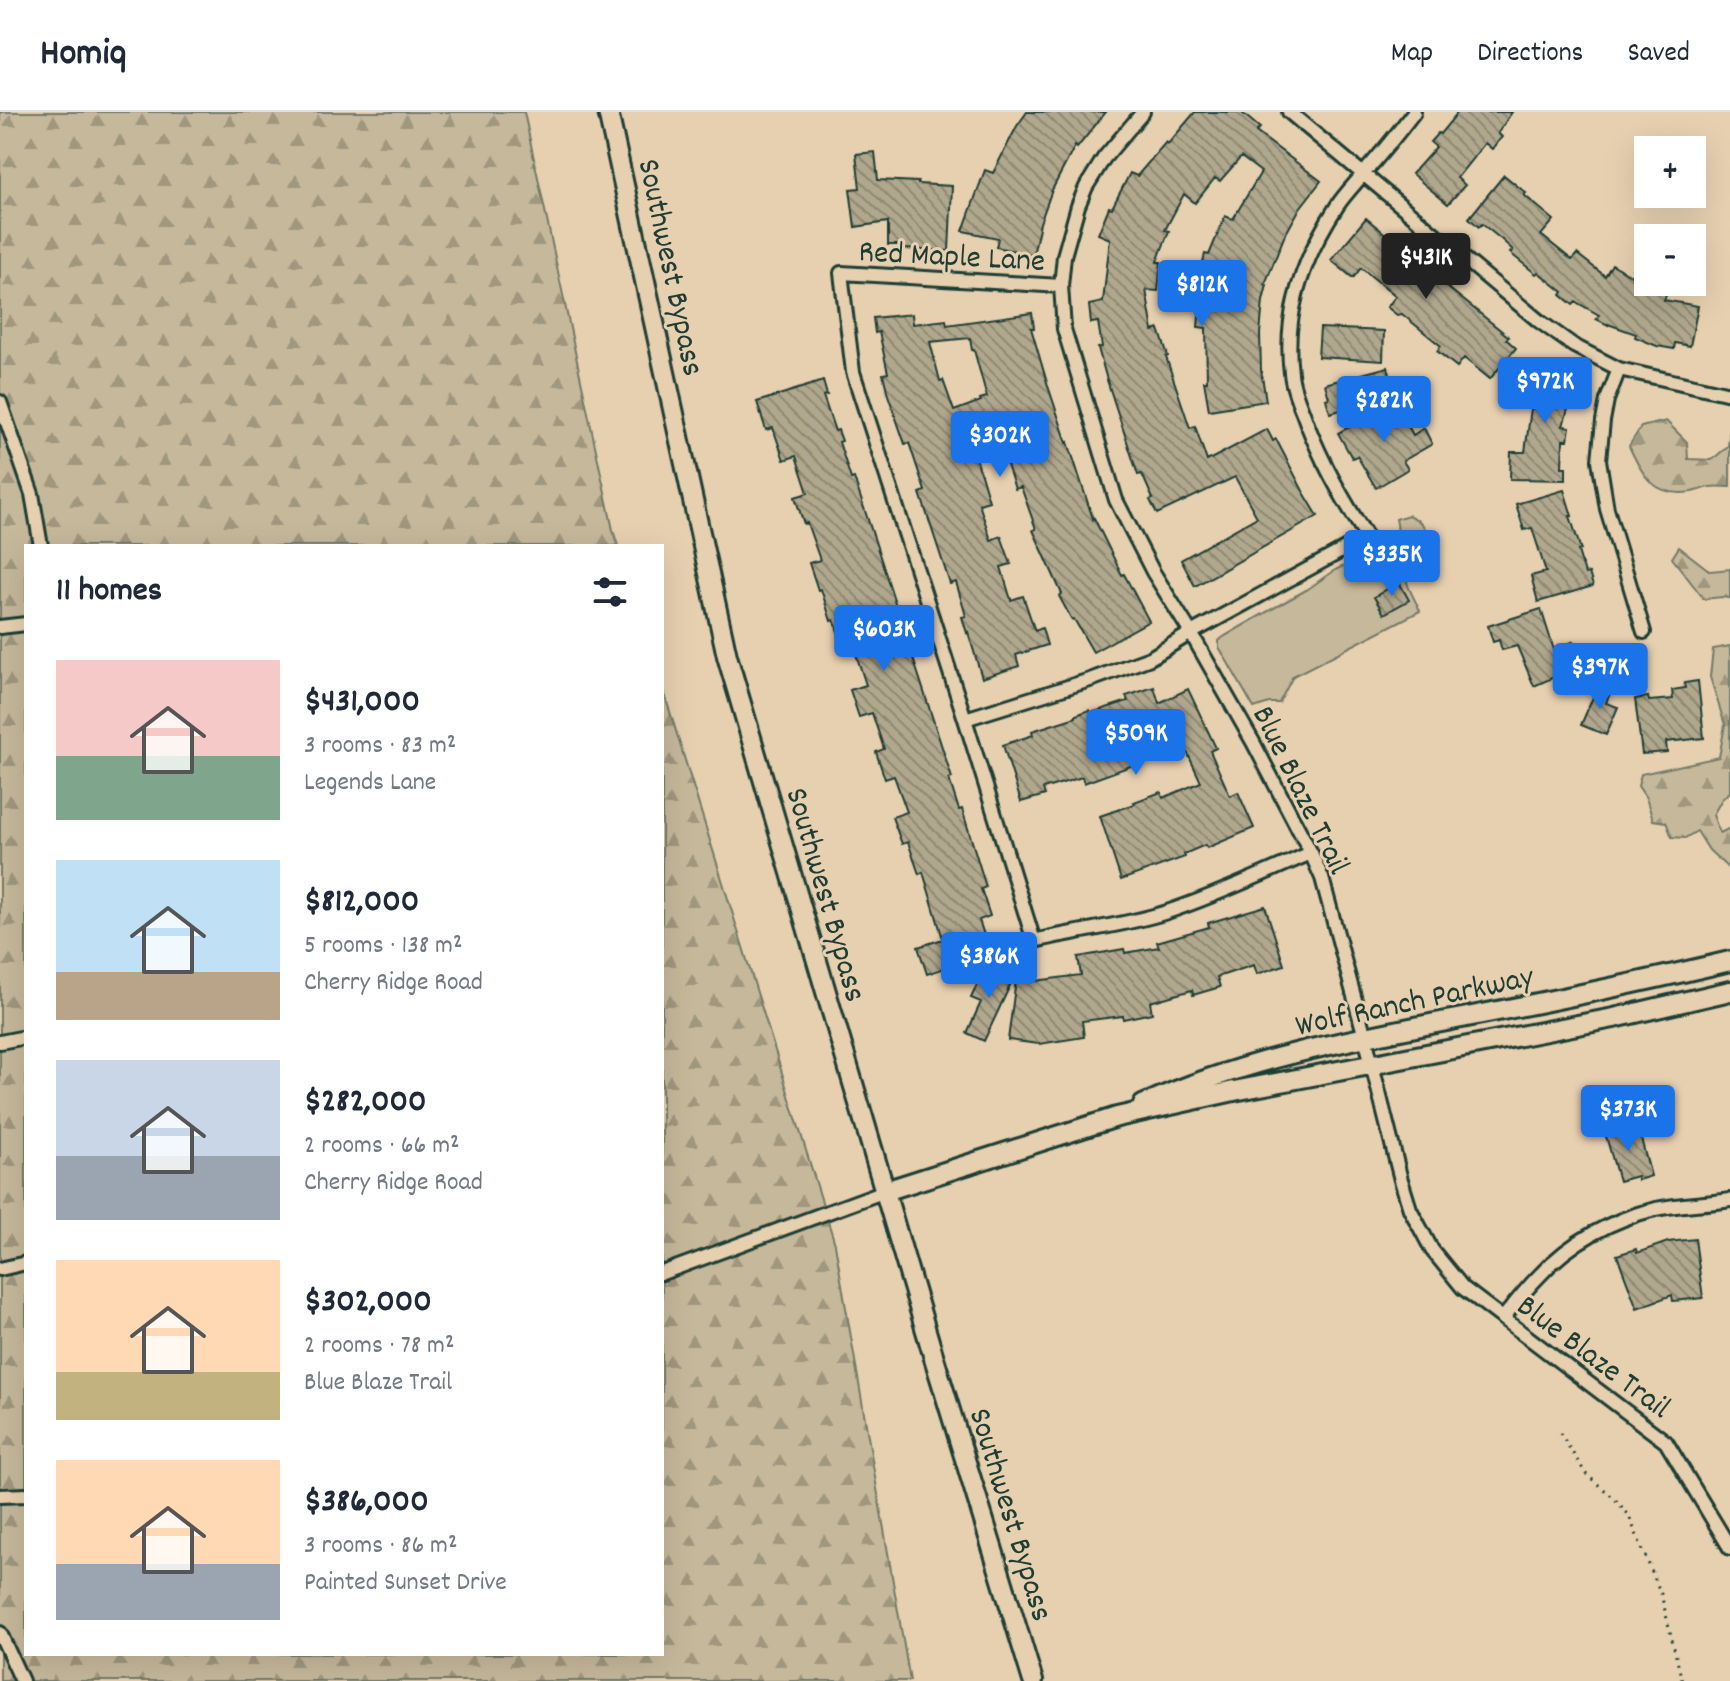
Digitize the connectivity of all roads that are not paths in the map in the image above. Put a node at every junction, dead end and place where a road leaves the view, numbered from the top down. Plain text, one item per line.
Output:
1 (608, 112) edge
2 (1143, 112) edge
3 (1289, 112) edge
4 (1414, 112) edge
5 (1364, 173) junction
6 (1061, 286) junction
7 (1619, 369) junction
8 (1730, 394) edge
9 (0, 402) edge
10 (41, 544) edge
11 (24, 624) edge
12 (0, 627) edge
13 (1644, 632) dead end
14 (1191, 633) junction
15 (965, 719) junction
16 (1311, 853) junction
17 (1730, 961) edge
18 (1730, 991) edge
19 (24, 1037) edge
20 (1365, 1037) junction
21 (0, 1042) edge
22 (1371, 1065) junction
23 (1117, 1117) junction
24 (885, 1191) junction
25 (1730, 1200) edge
26 (24, 1263) edge
27 (0, 1269) edge
28 (664, 1272) edge
29 (1504, 1317) junction
30 (24, 1495) edge
31 (0, 1496) edge
32 (1730, 1548) edge
33 (0, 1633) edge
34 (20, 1677) edge
35 (7, 1681) edge
36 (1033, 1681) edge

1 - 24 street, Southwest Bypass
2 - 6 street, Blue Blaze Trail
3 - 5 street
4 - 5 street
5 - 7 street
5 - 14 street
6 - 14 street, Blue Blaze Trail
6 - 15 street, Red Maple Lane
7 - 8 street
7 - 13 street
9 - 10 street
11 - 12 street
14 - 15 street
14 - 16 street, Blue Blaze Trail
15 - 16 street
16 - 20 street, Blue Blaze Trail
17 - 20 street, Wolf Ranch Parkway
18 - 22 street, Wolf Ranch Parkway
19 - 21 street
20 - 22 street, Blue Blaze Trail
20 - 23 street, Wolf Ranch Parkway
22 - 23 street, Wolf Ranch Parkway
22 - 29 street, Blue Blaze Trail
23 - 24 street, Wolf Ranch Parkway
24 - 28 street, Wolf Ranch Parkway
24 - 36 street, Southwest Bypass
25 - 29 street
26 - 27 street
29 - 32 street, Blue Blaze Trail
30 - 31 street
33 - 34 street
34 - 35 street

